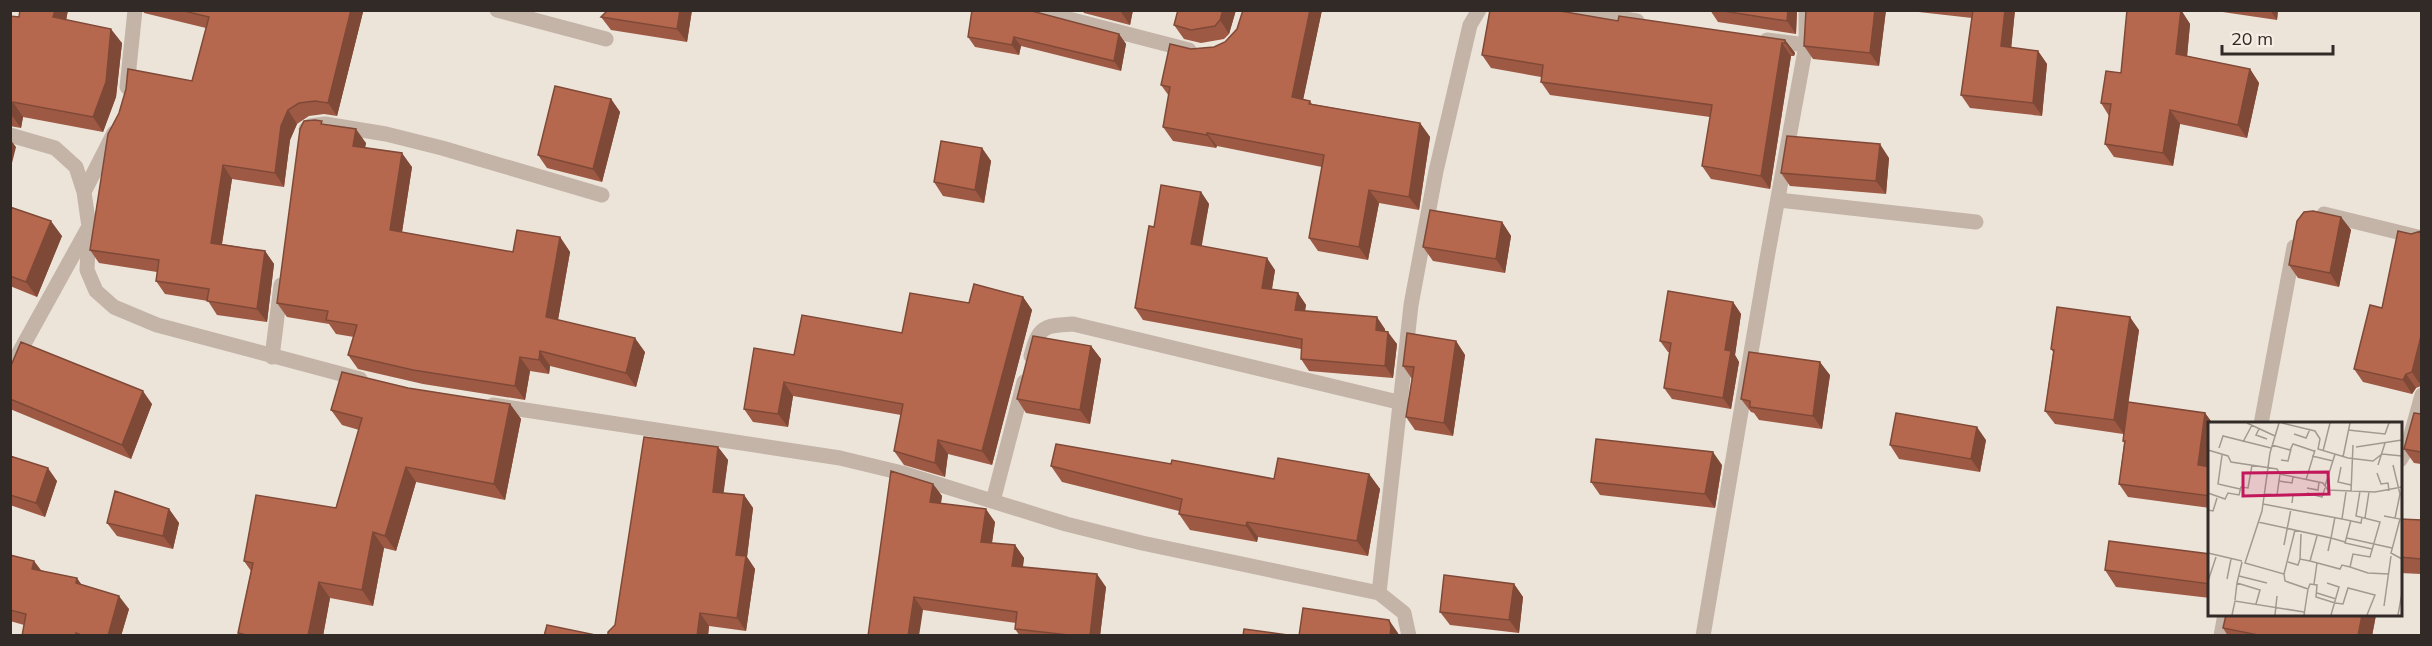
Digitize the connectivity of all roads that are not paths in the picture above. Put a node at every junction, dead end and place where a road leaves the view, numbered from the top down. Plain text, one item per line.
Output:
1 (135, 10) edge
2 (497, 10) edge
3 (1034, 10) edge
4 (1479, 10) edge
5 (1566, 10) edge
6 (1806, 10) edge
7 (1657, 24) edge
8 (1749, 37) edge
9 (606, 39) dead end
10 (1806, 45) junction
11 (1200, 53) edge
12 (126, 99) edge
13 (119, 122) edge
14 (10, 135) edge
15 (300, 141) edge
16 (84, 192) junction
17 (602, 195) dead end
18 (1778, 200) junction
19 (2308, 216) edge
20 (1976, 222) dead end
21 (89, 227) junction
22 (2297, 230) edge
23 (2421, 238) edge
24 (284, 266) edge
25 (272, 357) junction
26 (10, 369) edge
27 (377, 383) edge
28 (2421, 395) edge
29 (479, 402) edge
30 (1402, 403) junction
31 (2261, 422) edge
32 (2402, 457) edge
33 (993, 501) junction
34 (1379, 593) junction
35 (2225, 616) edge
36 (1408, 636) edge
37 (1703, 636) edge
38 (2221, 636) edge

1 - 12 street
2 - 9 street
3 - 11 street
4 - 30 street
5 - 7 street
6 - 10 street
8 - 10 street
10 - 18 street
13 - 16 street
14 - 16 street
15 - 17 street
16 - 21 street
18 - 20 street
18 - 37 street
19 - 23 street
21 - 25 street
21 - 26 street
22 - 31 street
24 - 25 street
25 - 27 street
28 - 32 street
29 - 33 street
30 - 33 street
30 - 34 street
33 - 34 street
34 - 36 street
35 - 38 street

